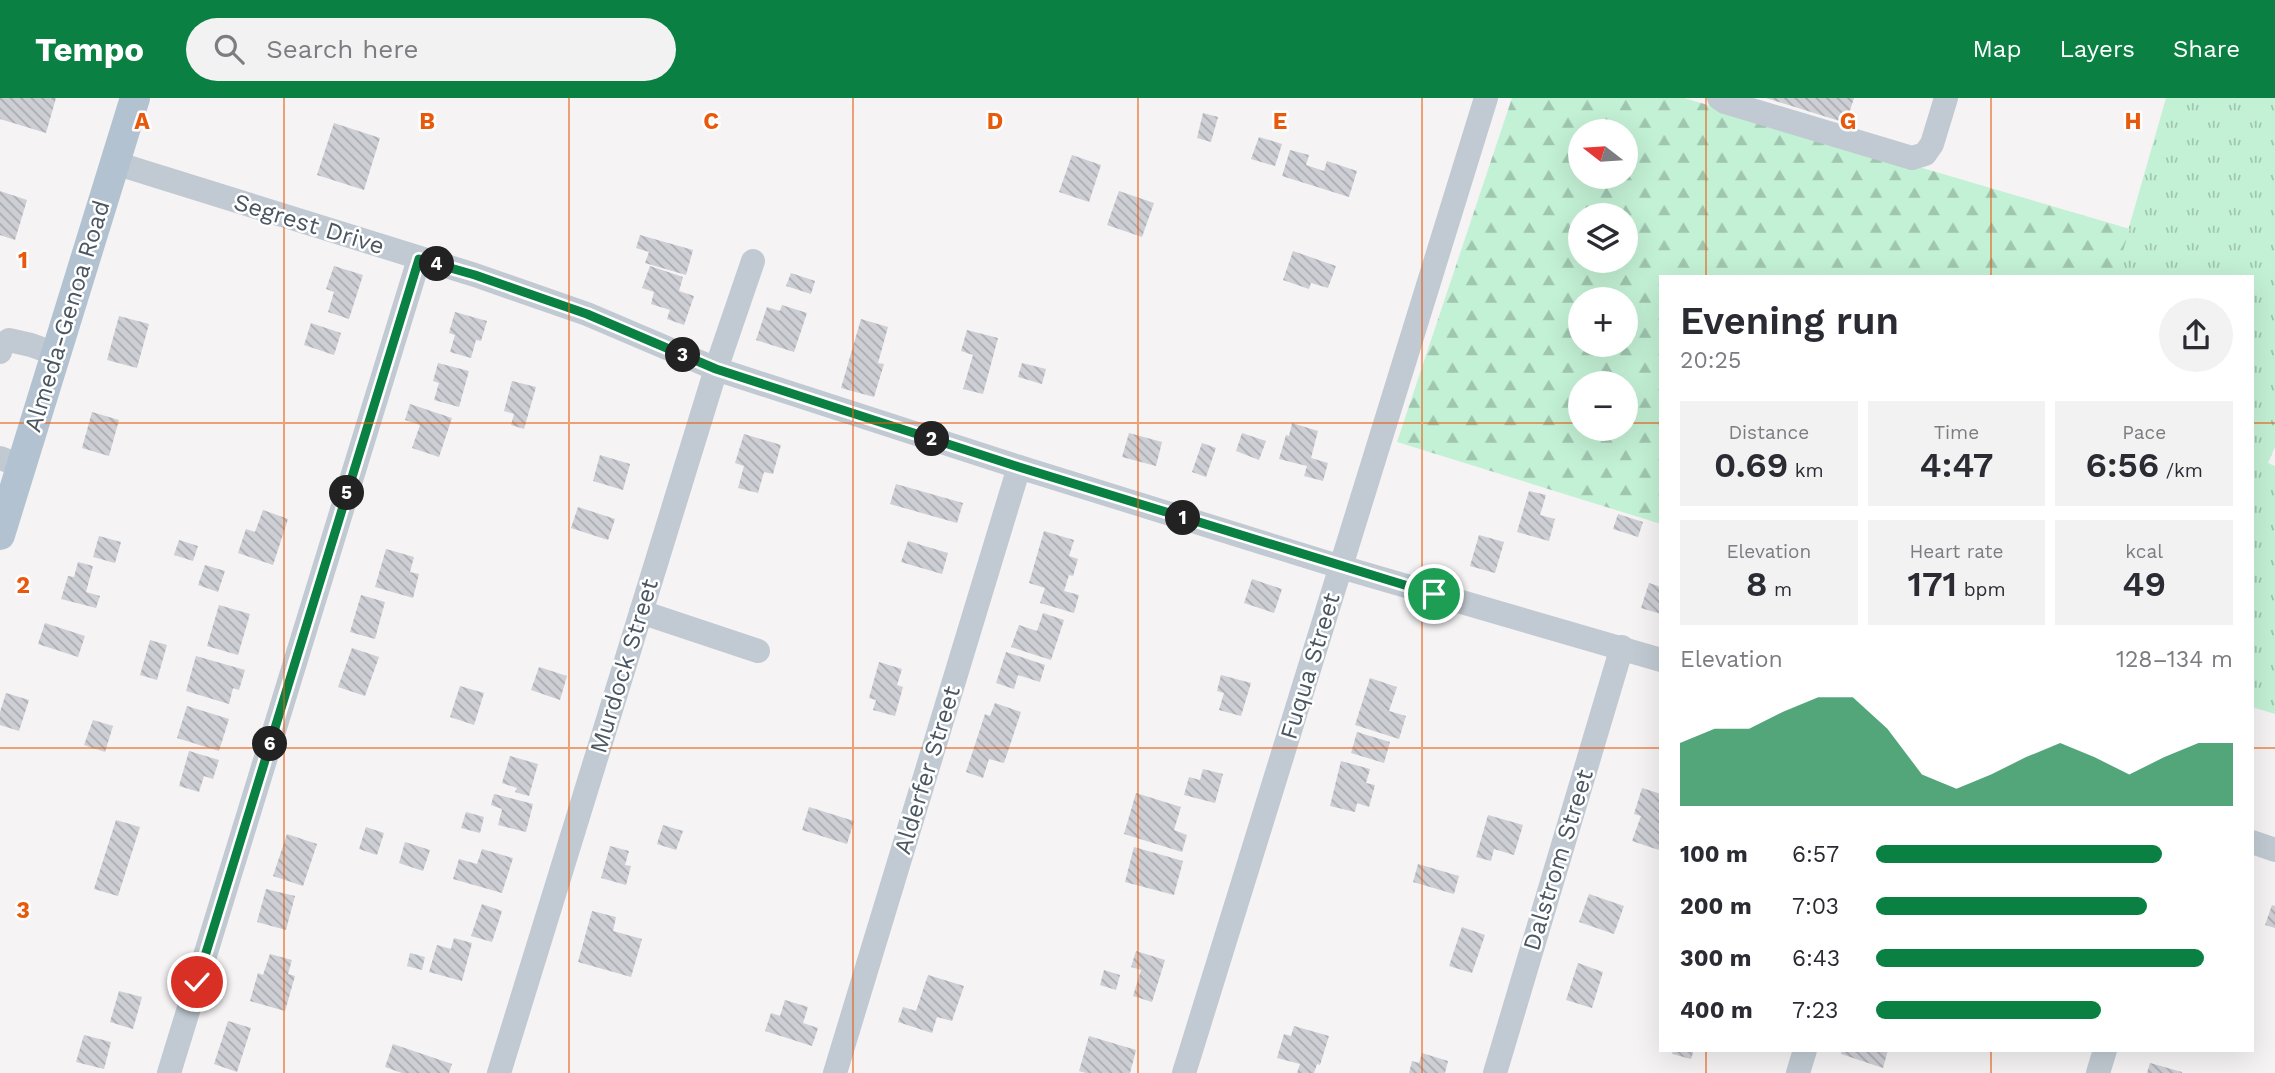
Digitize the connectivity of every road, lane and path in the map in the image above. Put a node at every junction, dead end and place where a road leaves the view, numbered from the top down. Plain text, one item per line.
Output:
1 (135, 98) edge
2 (1486, 98) edge
3 (1719, 98) edge
4 (1946, 98) edge
5 (115, 163) junction
6 (419, 259) junction
7 (753, 261) dead end
8 (0, 352) edge
9 (56, 354) junction
10 (716, 369) junction
11 (11, 462) edge
12 (1019, 467) junction
13 (0, 535) edge
14 (1340, 567) junction
15 (641, 612) junction
16 (1622, 648) junction
17 (758, 650) dead end
18 (1659, 659) edge
19 (2254, 843) edge
20 (2275, 850) edge
21 (1804, 1052) edge
22 (2104, 1052) edge
23 (169, 1073) edge
24 (499, 1073) edge
25 (835, 1073) edge
26 (1184, 1073) edge
27 (1495, 1073) edge
28 (1798, 1073) edge
29 (2098, 1073) edge

1 - 5 main road, Almeda-Genoa Road
2 - 14 street, Fuqua Street
3 - 4 street
5 - 6 street, Segrest Drive
5 - 9 main road, Almeda-Genoa Road
6 - 10 street, Segrest Drive
6 - 23 street
7 - 10 street, Murdock Street
8 - 9 street
9 - 11 main road, Almeda-Genoa Road
10 - 12 street, Segrest Drive
10 - 15 street, Murdock Street
11 - 13 main road, Almeda-Genoa Road
12 - 14 street, Segrest Drive
12 - 25 street, Alderfer Street
14 - 16 street, Segrest Drive
14 - 26 street, Fuqua Street
15 - 17 street
15 - 24 street, Murdock Street
16 - 18 street, Segrest Drive
16 - 27 street, Dalstrom Street
19 - 20 street
21 - 28 street
22 - 29 street

